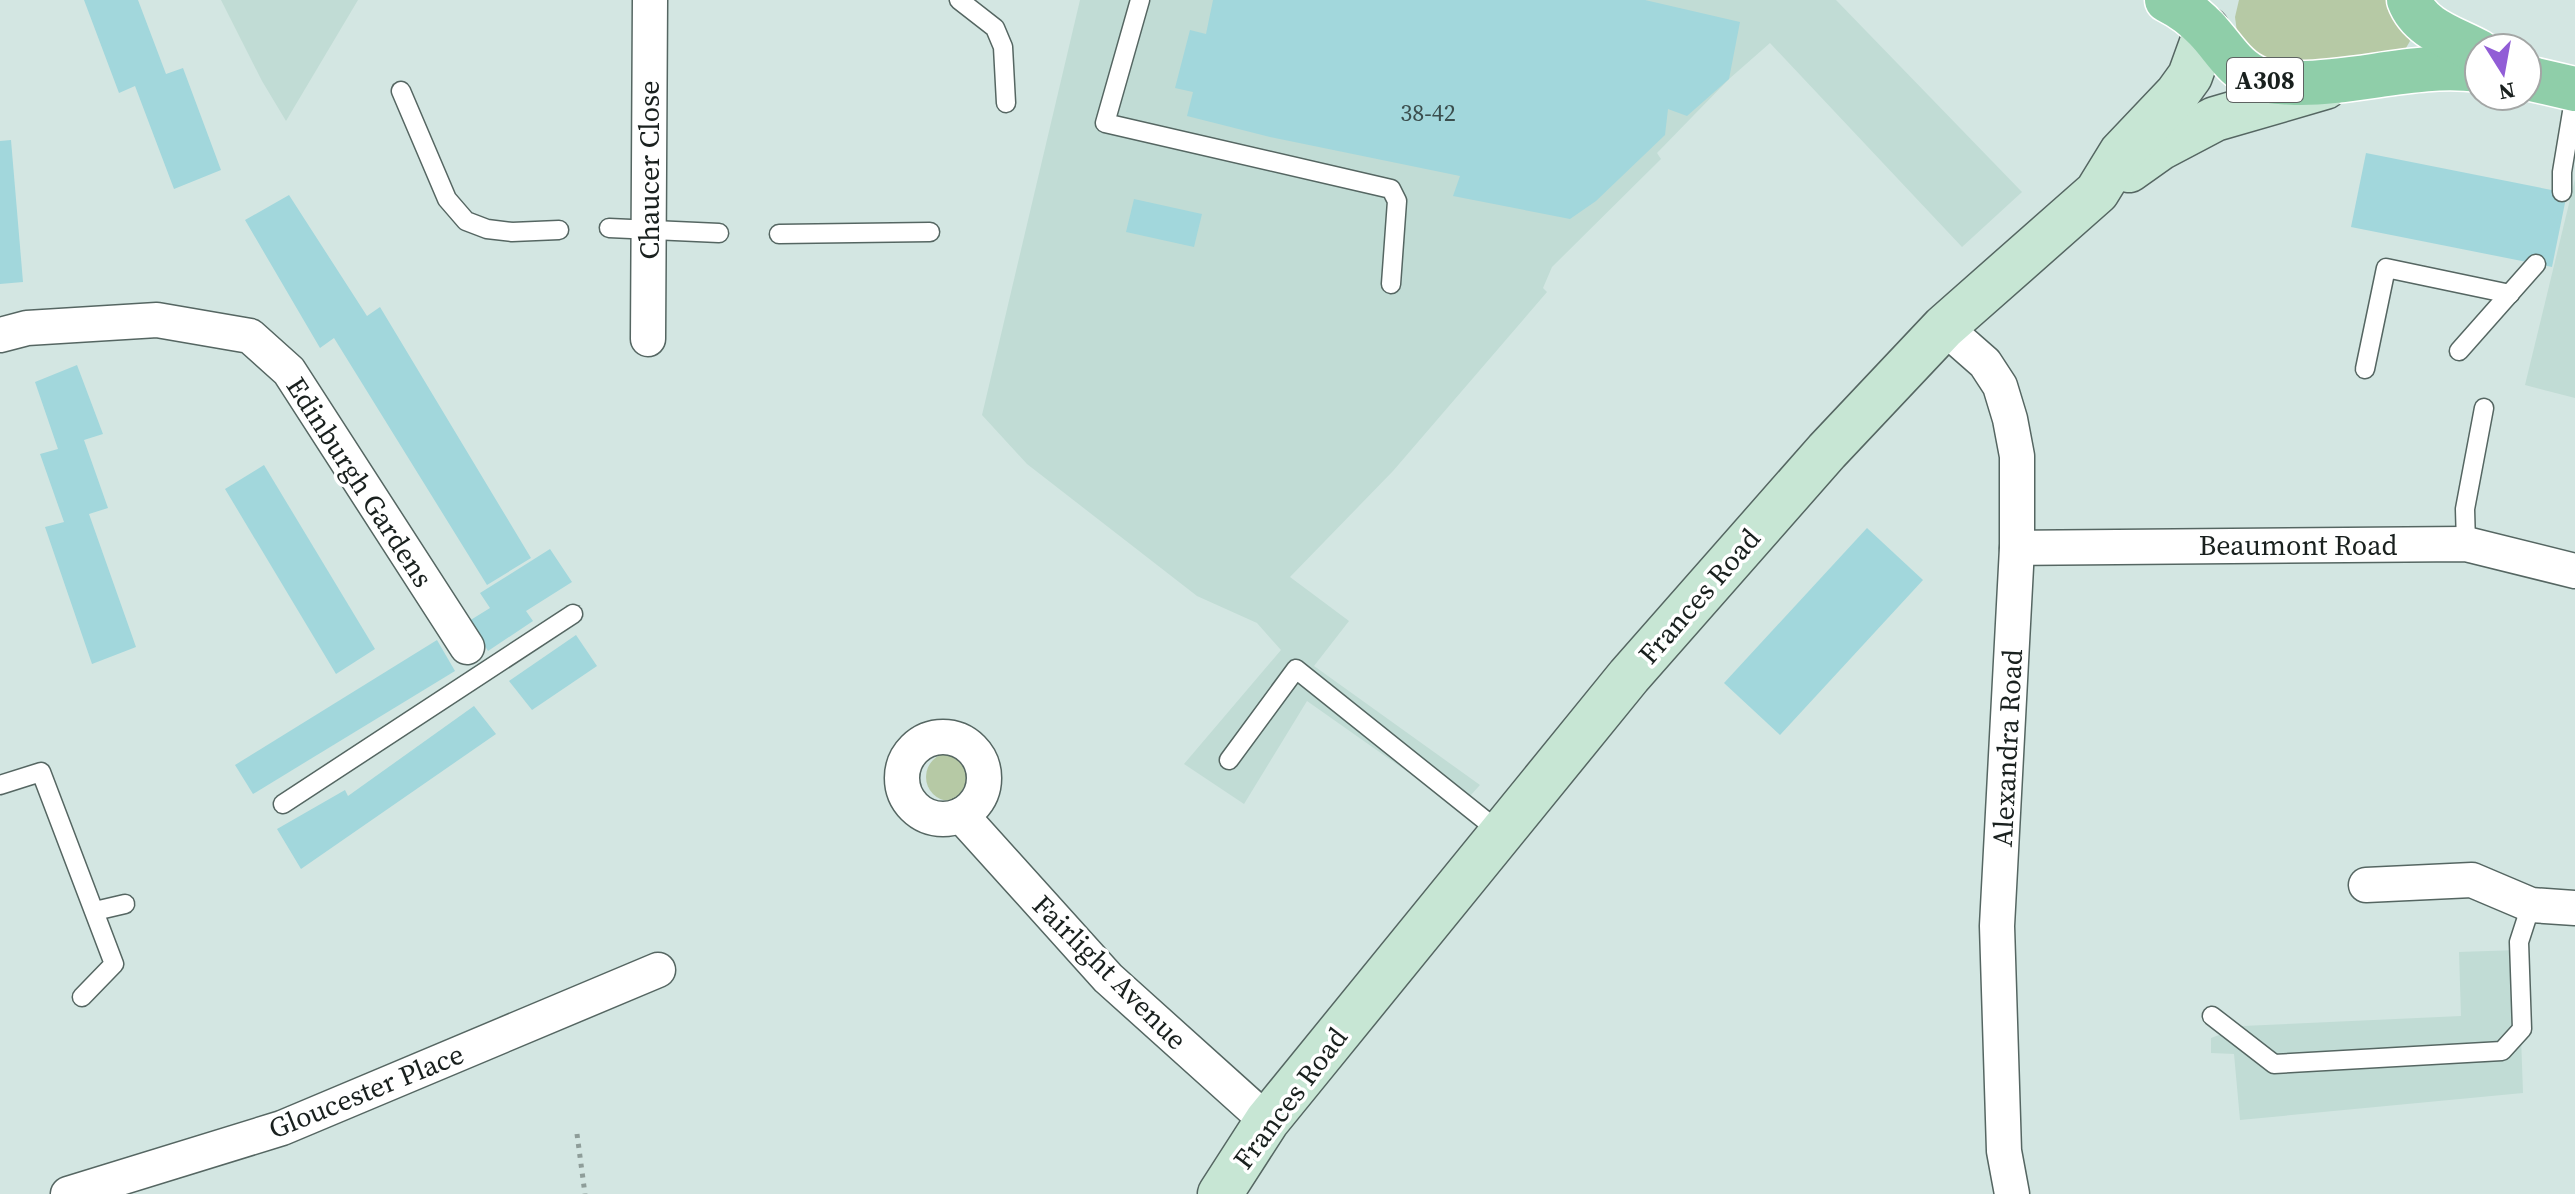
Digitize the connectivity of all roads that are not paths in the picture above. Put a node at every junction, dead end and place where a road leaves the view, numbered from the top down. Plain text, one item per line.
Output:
1 (650, 0) edge
2 (959, 0) edge
3 (1140, 0) edge
4 (2167, 0) edge
5 (2409, 0) edge
6 (2208, 15) edge
7 (2463, 44) edge
8 (2463, 70) edge
9 (2344, 81) junction
10 (2543, 82) edge
11 (401, 91) dead end
12 (2575, 91) edge
13 (1006, 103) dead end
14 (2097, 192) junction
15 (2562, 192) dead end
16 (609, 228) dead end
17 (649, 229) junction
18 (559, 230) dead end
19 (930, 232) dead end
20 (719, 233) dead end
21 (779, 234) dead end
22 (2536, 264) dead end
23 (1391, 284) dead end
24 (2510, 294) junction
25 (1944, 327) junction
26 (0, 335) edge
27 (648, 339) dead end
28 (2459, 351) dead end
29 (2365, 369) dead end
30 (2484, 408) dead end
31 (2466, 544) junction
32 (2017, 548) junction
33 (2575, 571) edge
34 (573, 614) dead end
35 (474, 660) junction
36 (1229, 760) dead end
37 (0, 785) edge
38 (283, 804) dead end
39 (961, 815) dead end
40 (1501, 833) junction
41 (2366, 885) dead end
42 (125, 904) dead end
43 (2531, 905) junction
44 (2575, 908) edge
45 (95, 911) junction
46 (658, 970) dead end
47 (82, 997) dead end
48 (2212, 1016) dead end
49 (1267, 1121) junction
50 (68, 1194) edge
51 (1220, 1194) edge
52 (2012, 1194) edge

1 - 17 street, Chaucer Close
2 - 13 lane
3 - 23 lane
4 - 6 main road, A308
5 - 7 main road
6 - 9 main road, A308
6 - 14 main road, Frances Road
8 - 9 main road, A308
9 - 14 main road
10 - 12 main road
11 - 18 lane
12 - 15 lane
14 - 25 main road, Frances Road
16 - 17 lane
17 - 20 lane
17 - 27 street, Chaucer Close
19 - 21 lane
22 - 24 lane
24 - 28 lane
24 - 29 lane
25 - 32 street, Alexandra Road
25 - 40 main road, Frances Road
26 - 35 street, Edinburgh Gardens
30 - 31 lane
31 - 32 street, Beaumont Road
31 - 33 street, Beaumont Road
32 - 52 street, Alexandra Road
34 - 35 lane
35 - 38 lane
36 - 40 lane
37 - 45 lane
39 - 49 street, Fairlight Avenue
40 - 49 main road, Frances Road
41 - 43 street
42 - 45 lane
43 - 44 street
43 - 48 lane
45 - 47 lane
46 - 50 street, Gloucester Place
49 - 51 main road, Frances Road

